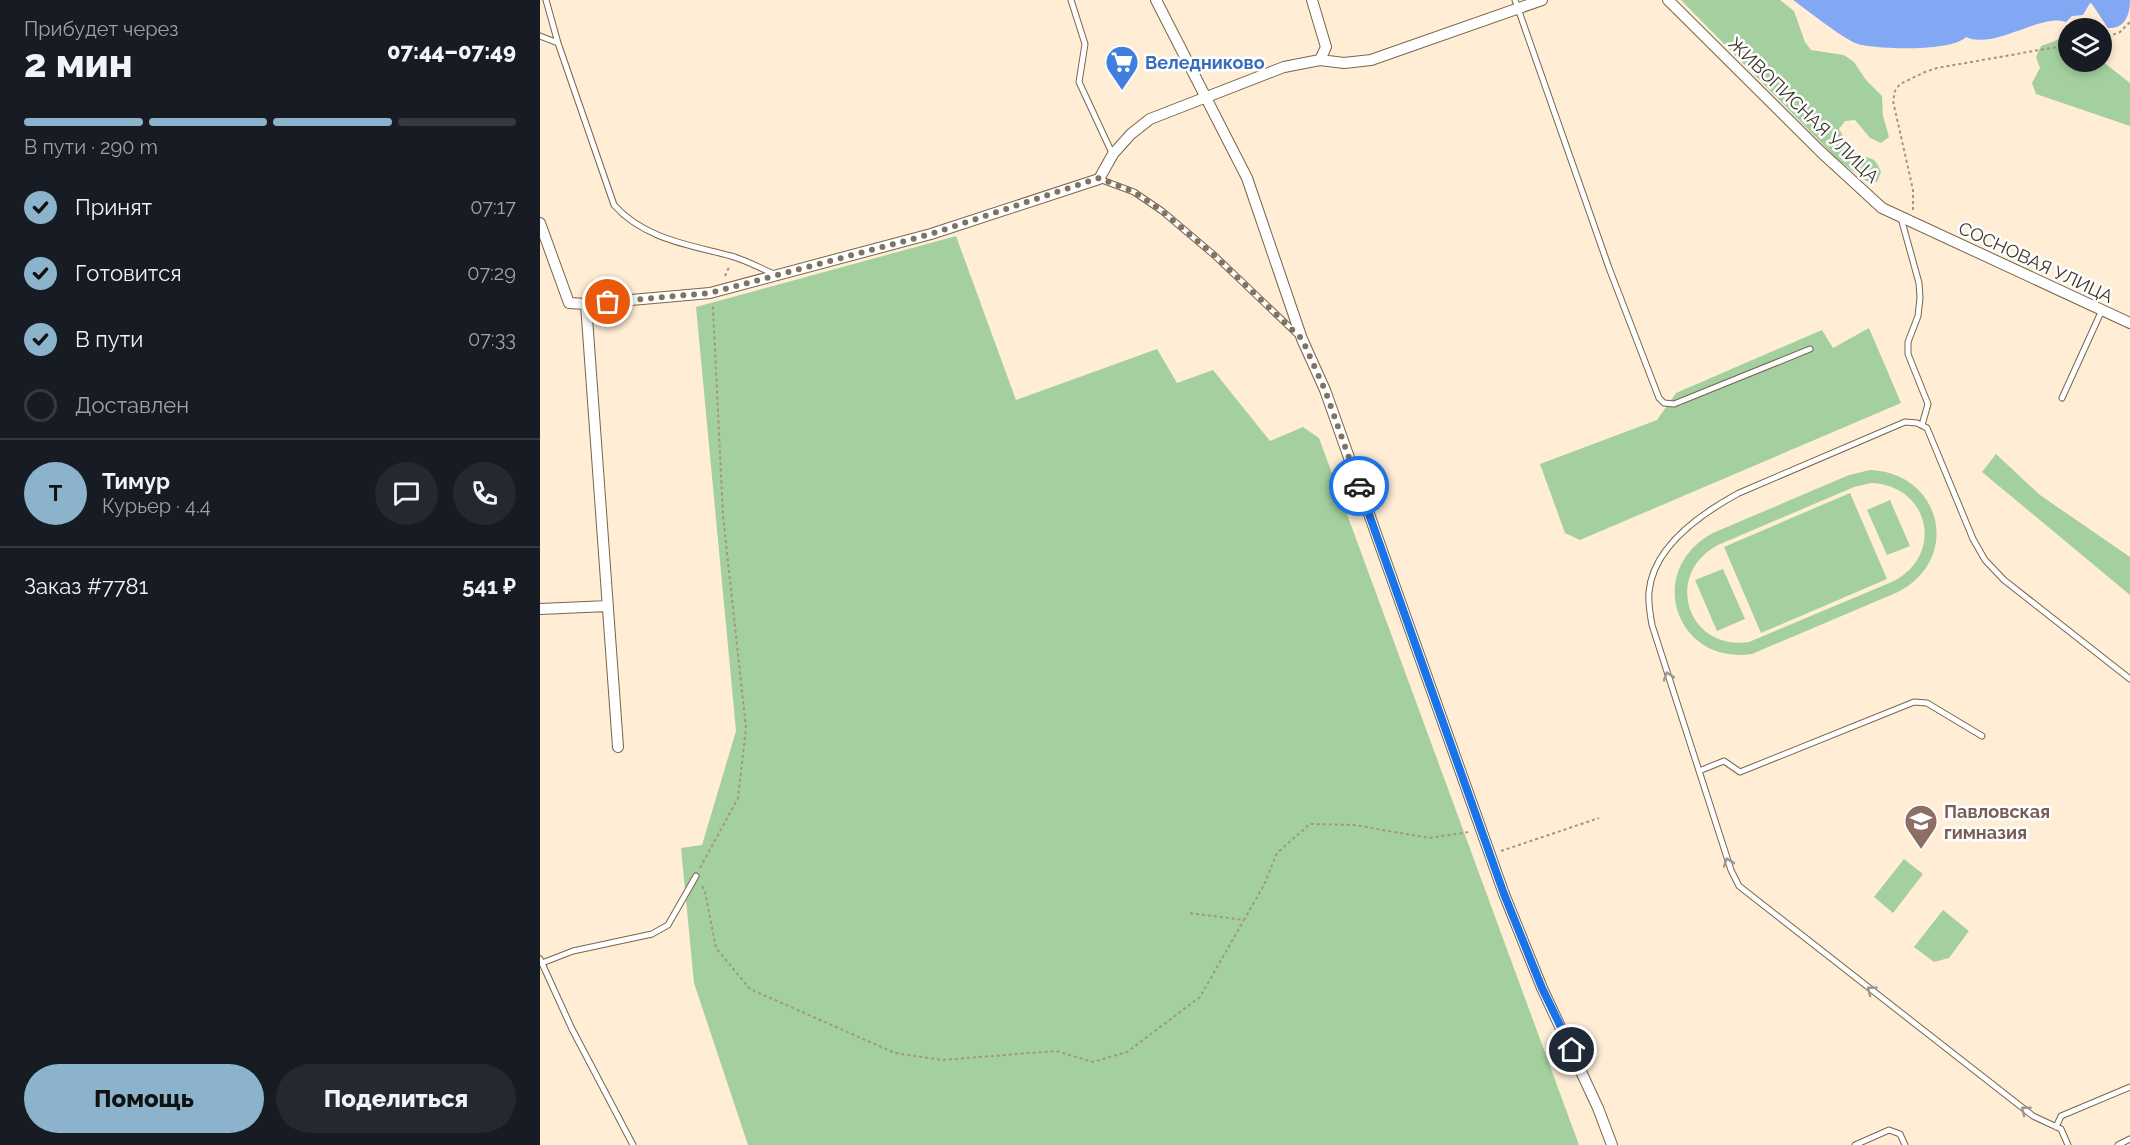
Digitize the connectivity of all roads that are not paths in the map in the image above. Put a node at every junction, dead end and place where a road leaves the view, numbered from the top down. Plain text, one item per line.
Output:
1 (546, 0) edge
2 (1071, 0) edge
3 (1156, 0) edge
4 (1312, 0) edge
5 (1542, 0) edge
6 (1668, 0) edge
7 (1516, 4) edge
8 (540, 36) edge
9 (558, 42) junction
10 (1320, 60) junction
11 (1205, 97) junction
12 (1113, 154) junction
13 (1099, 178) junction
14 (1900, 217) junction
15 (540, 223) edge
16 (1928, 230) joint
17 (776, 275) junction
18 (586, 304) junction
19 (2102, 310) junction
20 (2130, 323) edge
21 (1302, 339) junction
22 (1810, 349) dead end
23 (2062, 398) dead end
24 (1922, 425) junction
25 (608, 606) junction
26 (540, 609) edge
27 (2130, 679) edge
28 (1982, 736) dead end
29 (618, 747) dead end
30 (1699, 771) junction
31 (696, 876) road end
32 (541, 961) edge
33 (2130, 1087) edge
34 (2056, 1127) junction
35 (2130, 1139) edge
36 (633, 1145) edge
37 (1612, 1145) edge
38 (1855, 1145) edge
39 (1905, 1145) edge
40 (2068, 1145) edge
41 (2118, 1145) edge

1 - 9 lane
2 - 12 lane
3 - 11 street
4 - 10 street
5 - 7 street
6 - 14 street, ЖИВОПИСНАЯ УЛИЦА
7 - 10 street
7 - 22 lane
8 - 9 lane
9 - 17 lane
10 - 11 street
11 - 12 street
11 - 21 street
12 - 13 street
13 - 17 street
13 - 21 lane
14 - 16 street, ЖИВОПИСНАЯ УЛИЦА
14 - 24 lane
15 - 18 street
16 - 19 street, СОСНОВАЯ УЛИЦА
17 - 18 street
18 - 25 street
19 - 20 street, СОСНОВАЯ УЛИЦА
19 - 23 lane
21 - 37 street
24 - 27 lane
30 -> 24 lane
25 - 26 street
25 - 29 street
28 - 30 lane
34 -> 30 lane
31 - 32 lane
32 - 36 lane
33 - 34 lane
34 - 40 lane
35 - 41 lane
38 - 39 lane

